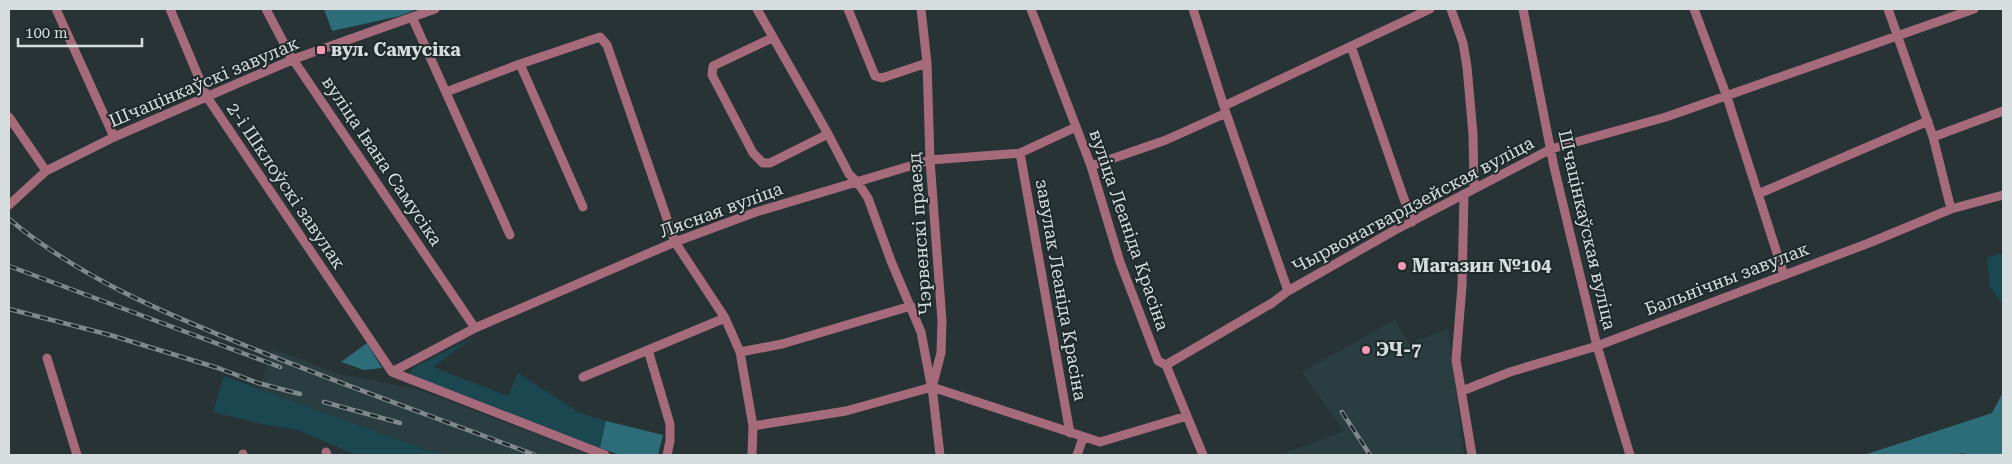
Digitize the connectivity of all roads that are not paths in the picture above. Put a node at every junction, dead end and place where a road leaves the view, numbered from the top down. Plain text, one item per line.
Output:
1 (56, 9) edge
2 (170, 9) edge
3 (266, 9) edge
4 (435, 9) edge
5 (757, 9) edge
6 (848, 9) edge
7 (921, 9) edge
8 (1031, 9) edge
9 (1193, 9) edge
10 (1430, 9) edge
11 (1450, 9) edge
12 (1523, 9) edge
13 (1694, 9) edge
14 (1888, 9) edge
15 (1974, 9) edge
16 (412, 17) junction
17 (1898, 34) junction
18 (772, 38) junction
19 (1351, 46) junction
20 (294, 59) junction
21 (927, 62) junction
22 (520, 64) junction
23 (446, 92) junction
24 (206, 97) junction
25 (1727, 97) junction
26 (1225, 110) junction
27 (2003, 111) edge
28 (9, 117) edge
29 (1928, 121) junction
30 (1076, 127) junction
31 (828, 134) junction
32 (114, 137) junction
33 (1933, 137) junction
34 (1551, 149) junction
35 (1020, 153) junction
36 (930, 160) junction
37 (1092, 166) junction
38 (46, 170) junction
39 (858, 183) junction
40 (1474, 189) junction
41 (1464, 194) junction
42 (1758, 194) junction
43 (2003, 195) edge
44 (9, 205) edge
45 (582, 207) dead end
46 (1951, 209) junction
47 (1412, 222) junction
48 (510, 236) dead end
49 (675, 242) junction
50 (1784, 276) junction
51 (1288, 291) junction
52 (910, 306) junction
53 (725, 318) junction
54 (475, 328) junction
55 (1597, 346) junction
56 (648, 350) junction
57 (740, 352) junction
58 (47, 358) dead end
59 (1166, 365) junction
60 (392, 372) junction
61 (583, 377) dead end
62 (932, 387) junction
63 (1462, 391) junction
64 (1187, 416) junction
65 (753, 426) junction
66 (1070, 433) junction
67 (1083, 438) junction
68 (1627, 454) edge
69 (77, 455) edge
70 (605, 455) edge
71 (667, 455) edge
72 (752, 455) edge
73 (940, 455) edge
74 (1077, 455) edge
75 (1203, 455) edge
76 (1472, 455) edge

1 - 32 street
2 - 24 street, 2-і Шклоўскі завулак
3 - 20 street, вуліца Івана Самусіка
4 - 16 street, Шчацінкаўскі завулак
5 - 18 street
6 - 21 street
7 - 21 street, Чэрвенскі праезд
8 - 30 street, вуліца Леаніда Красіна
9 - 26 street
10 - 19 street
11 - 40 street
12 - 34 street, Шчацінкаўская вуліца
13 - 25 street
14 - 17 street
15 - 17 street, Чырвонагвардзейская вуліца
16 - 20 street, Шчацінкаўскі завулак
16 - 23 street
17 - 25 street, Чырвонагвардзейская вуліца
17 - 29 street
18 - 31 street
18 - 31 street
19 - 26 street
19 - 47 street
20 - 24 street, Шчацінкаўскі завулак
20 - 54 street, вуліца Івана Самусіка
21 - 36 street, Чэрвенскі праезд
22 - 23 street
22 - 45 street
22 - 49 street
23 - 48 street
24 - 32 street, Шчацінкаўскі завулак
24 - 60 street, 2-і Шклоўскі завулак
25 - 34 street, Чырвонагвардзейская вуліца
25 - 42 street
26 - 37 street
26 - 51 street
27 - 33 street
28 - 38 street
29 - 33 street
29 - 42 street
30 - 35 street, Лясная вуліца
30 - 37 street, вуліца Леаніда Красіна
31 - 39 street
32 - 38 street, Шчацінкаўскі завулак
33 - 46 street
34 - 40 street, Чырвонагвардзейская вуліца
34 - 55 street, Шчацінкаўская вуліца
35 - 36 street, Лясная вуліца
35 - 66 street, завулак Леаніда Красіна
36 - 39 street, Лясная вуліца
36 - 62 street, Чэрвенскі праезд
37 - 59 street, вуліца Леаніда Красіна
38 - 44 street, Шчацінкаўскі завулак
39 - 49 street, Лясная вуліца
39 - 52 street
40 - 41 street, Чырвонагвардзейская вуліца
41 - 47 street, Чырвонагвардзейская вуліца
41 - 63 street
42 - 50 street
43 - 46 street, Бальнічны завулак
46 - 50 street, Бальнічны завулак
47 - 51 street, Чырвонагвардзейская вуліца
49 - 53 street
49 - 54 street, Лясная вуліца
50 - 55 street, Бальнічны завулак
51 - 59 street, Чырвонагвардзейская вуліца
52 - 57 street
52 - 62 street
53 - 56 street
53 - 57 street
54 - 60 street, Лясная вуліца
55 - 63 street, Бальнічны завулак
55 - 68 street, Шчацінкаўская вуліца
56 - 61 street
56 - 71 street
57 - 65 street
58 - 69 street
59 - 64 street, вуліца Леаніда Красіна
60 - 70 street
62 - 65 street
62 - 66 street
62 - 73 street, Чэрвенскі праезд
63 - 76 street
64 - 67 street
64 - 75 street, вуліца Леаніда Красіна
65 - 72 street
66 - 67 street
67 - 74 street

